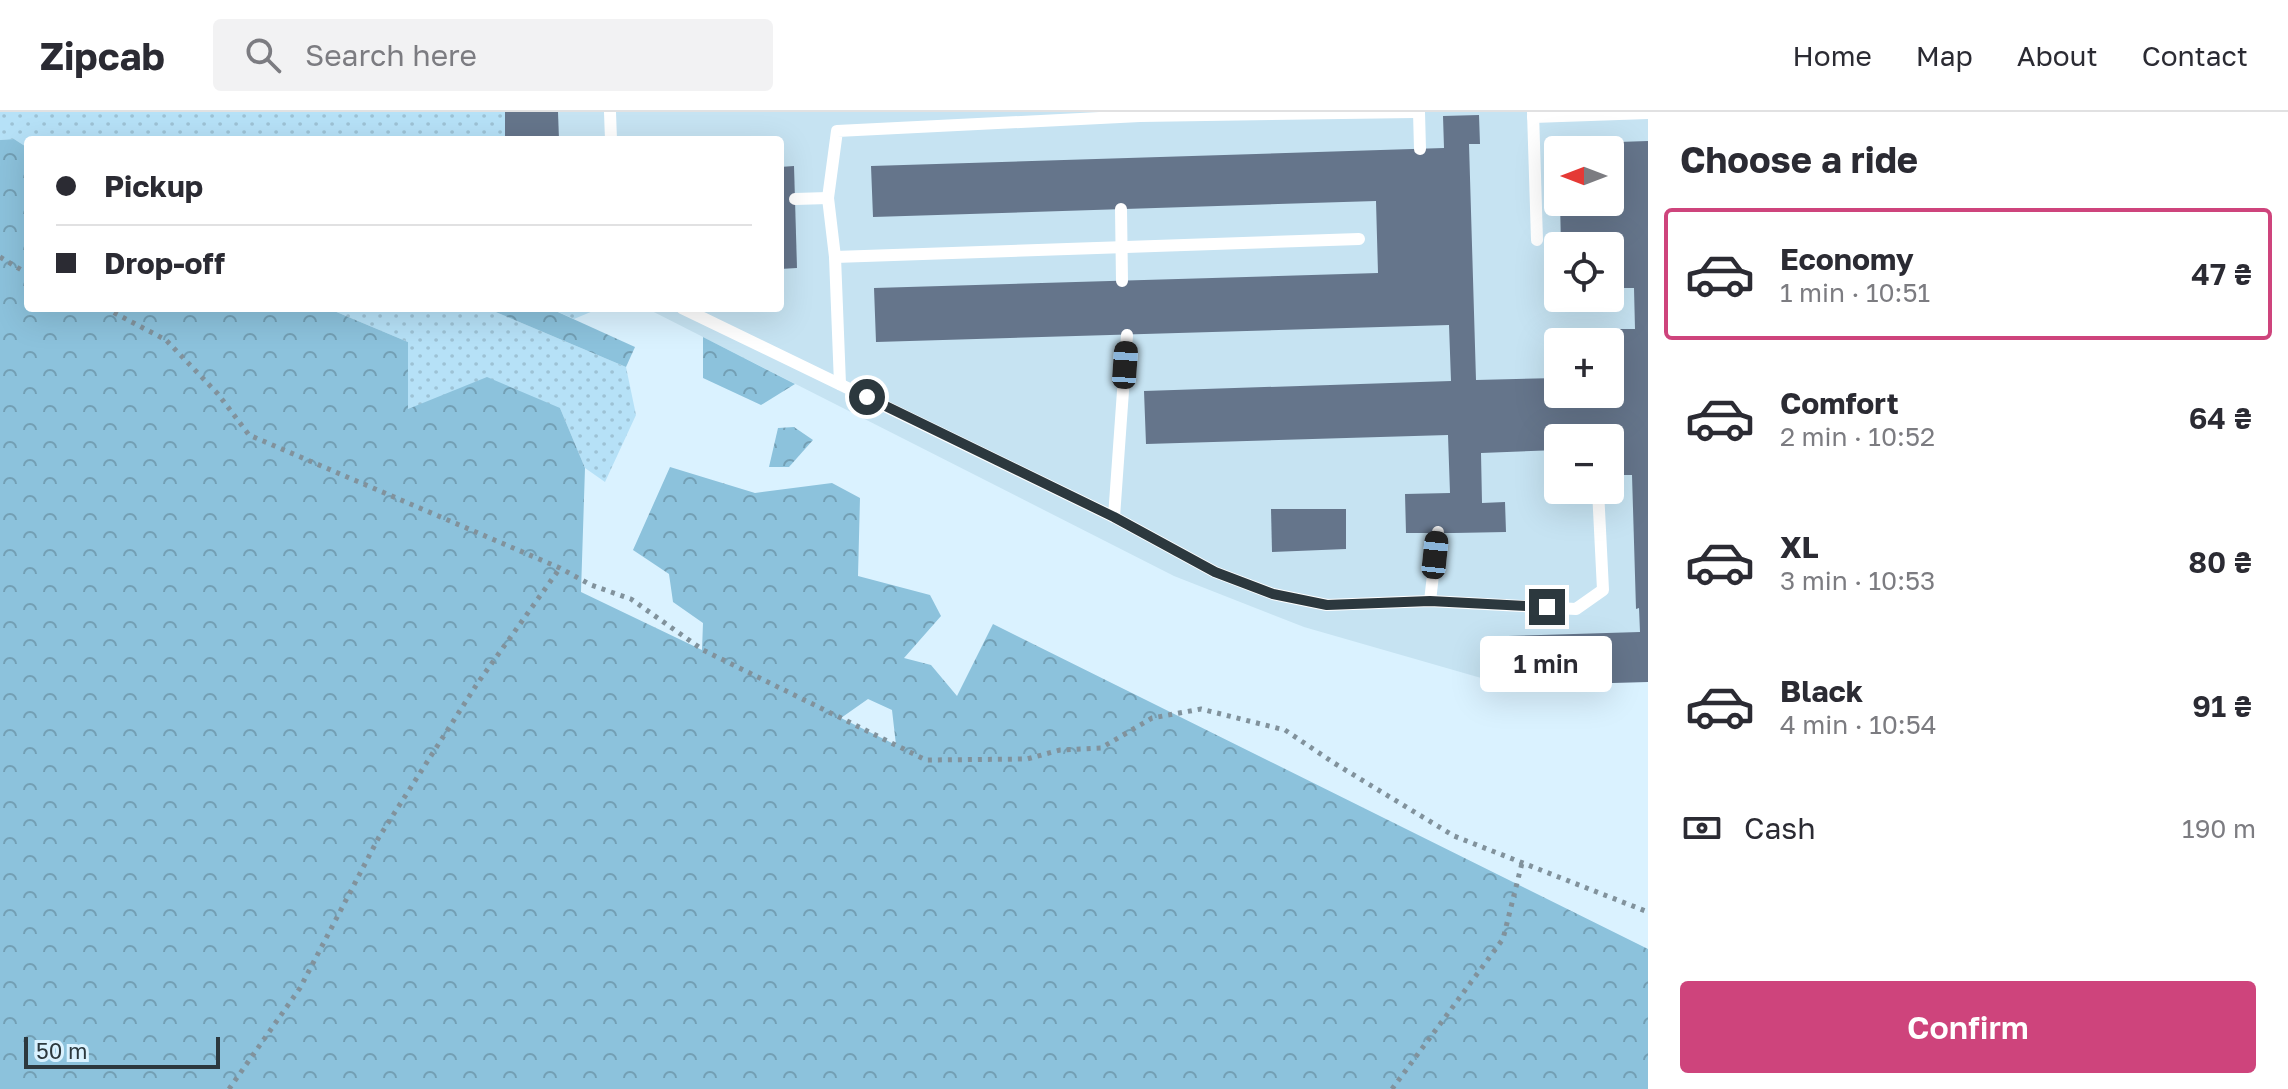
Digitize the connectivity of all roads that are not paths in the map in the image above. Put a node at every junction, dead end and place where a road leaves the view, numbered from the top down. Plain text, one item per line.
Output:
1 (610, 112) edge
2 (1417, 112) edge
3 (1648, 113) edge
4 (1533, 115) edge
5 (611, 136) edge
6 (1420, 149) dead end
7 (828, 198) junction
8 (795, 199) dead end
9 (1121, 209) dead end
10 (1359, 239) dead end
11 (1537, 240) dead end
12 (1121, 247) junction
13 (835, 257) junction
14 (1122, 281) dead end
15 (690, 312) edge
16 (1127, 335) dead end
17 (840, 384) junction
18 (1599, 504) edge
19 (1114, 517) junction
20 (1438, 532) dead end
21 (1430, 601) junction

1 - 5 lane
2 - 6 lane
2 - 7 lane
3 - 4 lane
4 - 11 lane
7 - 8 lane
7 - 13 lane
9 - 12 lane
10 - 12 lane
12 - 13 lane
12 - 14 lane
13 - 17 lane
15 - 17 lane
16 - 19 lane
17 - 19 lane
18 - 21 lane
19 - 21 lane
20 - 21 lane

